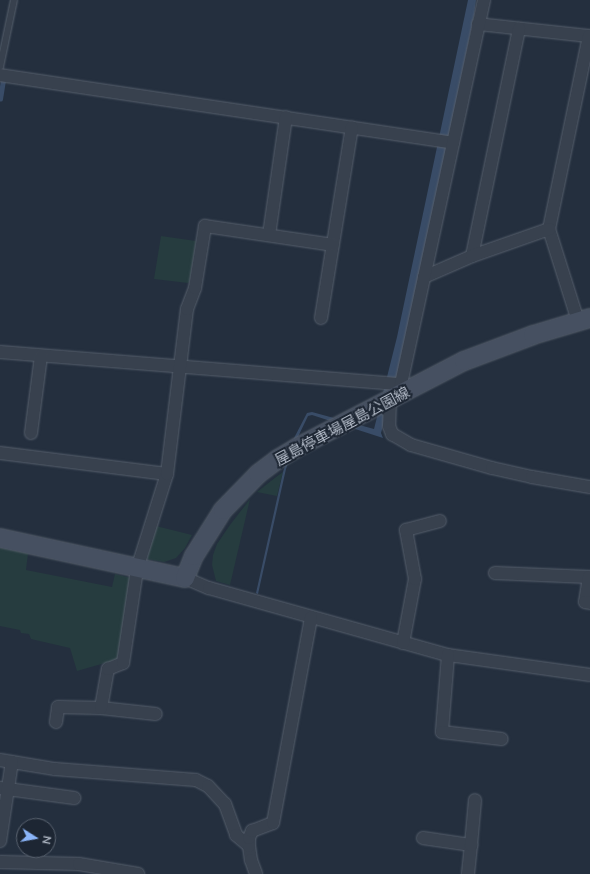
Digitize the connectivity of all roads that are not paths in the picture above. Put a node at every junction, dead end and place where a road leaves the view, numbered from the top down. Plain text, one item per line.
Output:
1 (14, 0) edge
2 (484, 0) edge
3 (478, 24) junction
4 (519, 29) junction
5 (589, 36) edge
6 (0, 67) edge
7 (0, 75) edge
8 (286, 117) junction
9 (352, 127) junction
10 (451, 143) junction
11 (549, 228) junction
12 (269, 235) junction
13 (334, 245) junction
14 (472, 256) junction
15 (424, 277) junction
16 (322, 318) dead end
17 (584, 320) edge
18 (0, 352) edge
19 (41, 356) junction
20 (179, 366) junction
21 (399, 392) junction
22 (31, 433) dead end
23 (0, 453) edge
24 (167, 474) junction
25 (590, 487) edge
26 (440, 521) dead end
27 (0, 538) edge
28 (137, 569) junction
29 (495, 572) dead end
30 (185, 578) junction
31 (590, 603) edge
32 (311, 617) junction
33 (403, 643) junction
34 (448, 656) junction
35 (590, 675) edge
36 (101, 708) junction
37 (156, 714) dead end
38 (56, 722) dead end
39 (502, 739) dead end
40 (6, 761) edge
41 (4, 789) edge
42 (74, 798) dead end
43 (474, 800) dead end
44 (423, 838) dead end
45 (0, 841) edge
46 (471, 844) junction
47 (249, 846) junction
48 (0, 862) edge
49 (138, 874) edge
50 (256, 874) edge
51 (468, 874) edge

1 - 6 lane
2 - 3 street
3 - 4 street
3 - 10 street
4 - 5 street
4 - 14 street
5 - 11 street
7 - 8 street
8 - 9 street
8 - 12 street
9 - 10 street
9 - 13 street
10 - 15 street
11 - 14 street
11 - 17 street
12 - 13 street
12 - 20 street
13 - 16 street
14 - 15 street
15 - 21 street
17 - 21 main road, 屋島停車場屋島公園線
18 - 19 street
19 - 20 street
19 - 22 street
20 - 21 street
20 - 24 street
21 - 25 street
21 - 30 main road, 屋島停車場屋島公園線
23 - 24 street
24 - 28 street
26 - 33 street
27 - 28 main road
28 - 30 main road
28 - 36 street
29 - 31 street
30 - 32 street
32 - 33 street
32 - 47 street
33 - 34 street
34 - 35 street
34 - 39 street
36 - 37 street
36 - 38 street
40 - 41 street
40 - 47 street
41 - 42 street
41 - 45 street
43 - 46 street
44 - 46 street
46 - 51 street
47 - 50 street
48 - 49 street

